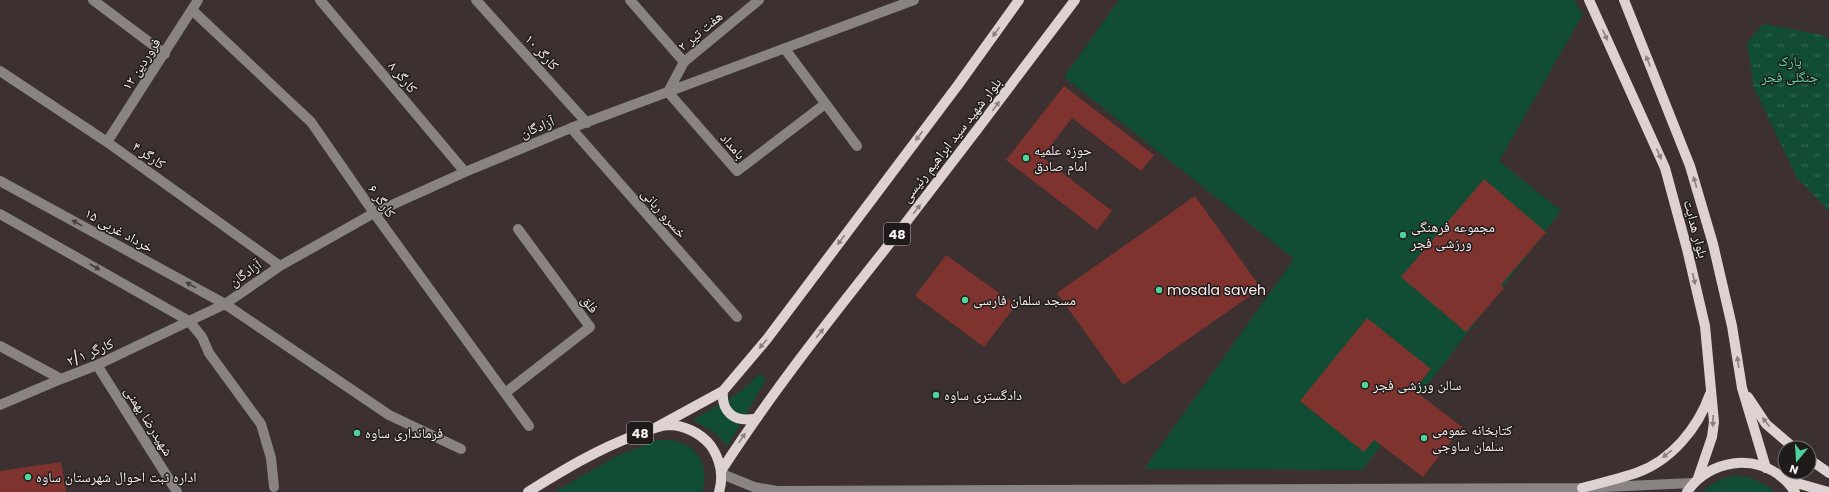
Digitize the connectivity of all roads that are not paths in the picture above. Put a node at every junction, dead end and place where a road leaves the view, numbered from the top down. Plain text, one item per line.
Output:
1 (93, 0) edge
2 (198, 0) edge
3 (476, 0) edge
4 (630, 0) edge
5 (759, 0) edge
6 (914, 0) edge
7 (1019, 0) edge
8 (1075, 0) edge
9 (1589, 0) edge
10 (1624, 0) edge
11 (322, 1) edge
12 (192, 10) junction
13 (786, 49) junction
14 (165, 54) junction
15 (684, 62) junction
16 (0, 71) edge
17 (668, 92) junction
18 (825, 104) junction
19 (587, 123) junction
20 (571, 128) junction
21 (107, 142) junction
22 (857, 146) dead end
23 (465, 172) junction
24 (0, 181) edge
25 (374, 213) junction
26 (0, 214) edge
27 (518, 229) dead end
28 (280, 266) junction
29 (225, 304) junction
30 (737, 317) dead end
31 (189, 321) junction
32 (0, 346) edge
33 (97, 366) junction
34 (61, 378) junction
35 (1712, 388) junction
36 (1742, 388) junction
37 (723, 391) junction
38 (505, 393) junction
39 (0, 405) edge
40 (754, 419) junction
41 (529, 426) dead end
42 (657, 427) junction
43 (1785, 440) edge
44 (462, 449) dead end
45 (1817, 465) edge
46 (1766, 468) junction
47 (722, 473) junction
48 (1829, 473) edge
49 (1777, 475) edge
50 (1786, 480) joint
51 (1692, 485) edge
52 (274, 488) dead end
53 (1582, 488) junction
54 (720, 490) edge
55 (177, 492) edge
56 (528, 492) edge
57 (730, 492) edge
58 (1795, 492) edge
59 (1828, 492) edge

1 - 14 street
2 - 12 street, ۱۲ فروردین
3 - 19 street, کارگر ۱۰
4 - 15 street
5 - 15 street, هفت تیر ۲
6 - 13 street, آزادگان
7 -> 37 main road, بلوار شهید سید ابراهیم رئیسی / 48
40 -> 8 main road, بلوار شهید سید ابراهیم رئیسی / 48
9 -> 35 main road, بلوار هدایت
36 -> 10 main road, بلوار هدایت
11 - 23 street, کارگر ۸
12 - 14 street, ۱۲ فروردین
12 - 25 street, کارگر ۶
13 - 17 street, آزادگان
13 - 18 street
14 - 21 street, ۱۲ فروردین
15 - 17 street, هفت تیر ۲
16 - 21 street, کارگر ۴
17 - 18 street, بامداد
17 - 19 street, آزادگان
18 - 22 street
19 - 20 street, آزادگان
20 - 23 street, آزادگان
20 - 30 street, خسرو ربانی
21 - 28 street, کارگر ۴
23 - 25 street, آزادگان
29 -> 24 street, ۱۵ خرداد غربی
25 - 28 street, آزادگان
25 - 38 street, کارگر ۶
26 -> 31 street
27 - 38 street, فلق
28 - 29 street, آزادگان
29 - 31 street, آزادگان
29 - 44 street, ۱۵ خرداد غربی
31 - 33 street, کارگر ۲/۱
31 - 52 street
32 - 34 street
33 - 34 street, کارگر ۲/۱
33 - 55 street, شهیدرضا بهمنی
34 - 39 street, کارگر ۲/۱
35 -> 51 main road, بلوار هدایت
35 -> 53 main road
43 -> 36 main road
36 - 46 main road, بلوار هدایت
37 - 40 main road
37 - 42 main road, بلوار شهید سید ابراهیم رئیسی / 48
38 - 41 street, کارگر ۶
47 -> 40 main road, بلوار شهید سید ابراهیم رئیسی / 48
42 - 47 main road, 48
42 - 56 main road, 48
45 - 48 main road
46 - 49 main road
46 - 51 main road
47 - 53 street
47 - 54 main road, 48
50 - 58 main road
50 - 59 main road
51 - 53 street
54 - 57 main road

